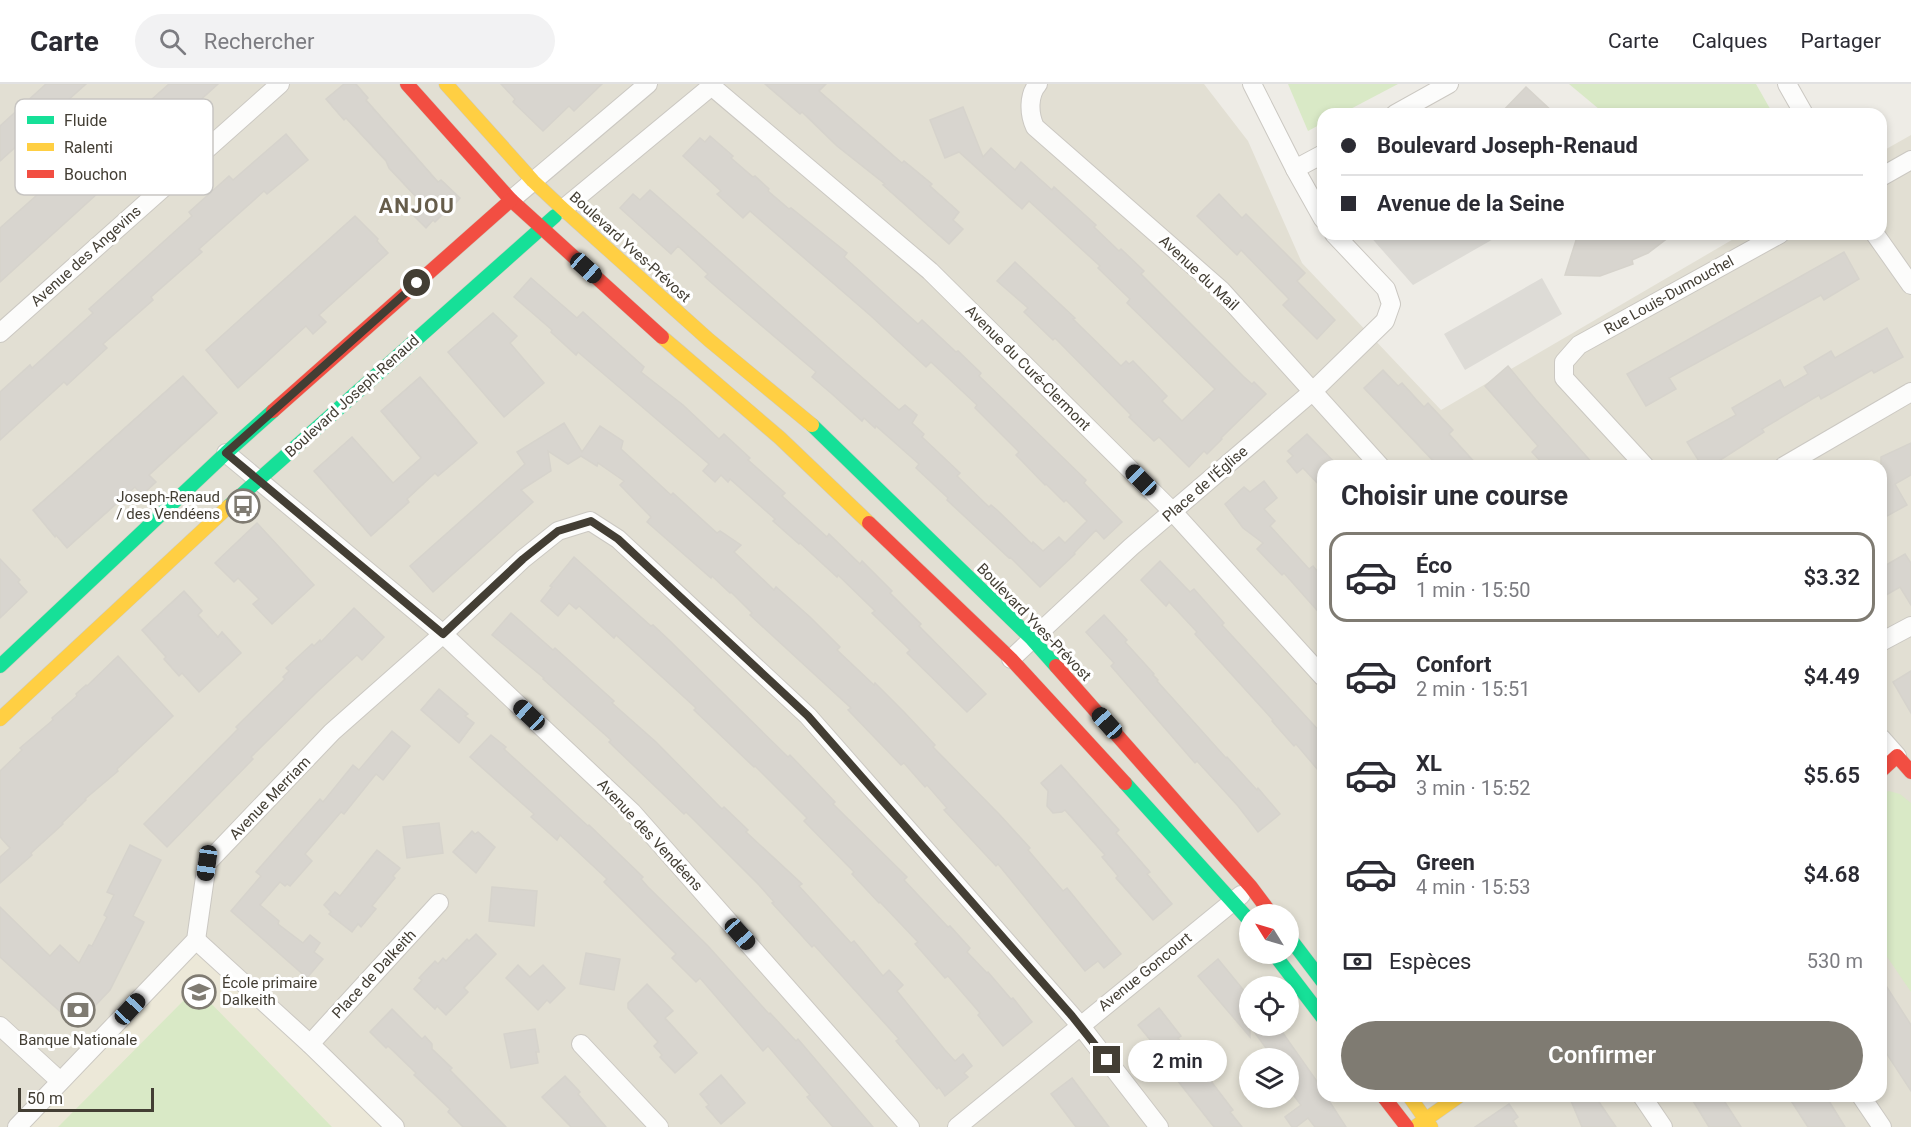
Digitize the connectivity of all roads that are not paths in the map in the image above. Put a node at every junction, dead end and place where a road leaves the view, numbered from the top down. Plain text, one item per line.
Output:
1 (280, 84) edge
2 (407, 84) edge
3 (446, 84) edge
4 (648, 84) edge
5 (1038, 84) edge
6 (1252, 84) edge
7 (1449, 84) edge
8 (1787, 84) edge
9 (712, 85) edge
10 (1406, 108) edge
11 (1801, 108) edge
12 (213, 144) edge
13 (1317, 157) edge
14 (1911, 160) edge
15 (1295, 169) junction
16 (1887, 174) edge
17 (533, 180) junction
18 (155, 195) edge
19 (511, 200) junction
20 (1317, 208) edge
21 (563, 209) junction
22 (541, 227) junction
23 (1340, 240) edge
24 (1769, 240) edge
25 (1879, 240) edge
26 (1911, 285) edge
27 (0, 333) edge
28 (1312, 392) junction
29 (1911, 392) edge
30 (796, 431) junction
31 (226, 453) junction
32 (1374, 460) edge
33 (1639, 460) edge
34 (1794, 460) edge
35 (257, 480) junction
36 (1173, 512) junction
37 (1911, 626) edge
38 (443, 634) junction
39 (1032, 639) junction
40 (1887, 639) edge
41 (1011, 659) junction
42 (0, 666) edge
43 (1317, 670) edge
44 (0, 719) edge
45 (1887, 745) edge
46 (1897, 756) junction
47 (1887, 765) edge
48 (1911, 772) edge
49 (1251, 887) junction
50 (1233, 900) junction
51 (439, 903) dead end
52 (1264, 904) edge
53 (1239, 907) edge
54 (196, 940) junction
55 (1299, 950) edge
56 (1282, 964) edge
57 (1317, 974) edge
58 (1317, 1009) edge
59 (0, 1026) edge
60 (1080, 1026) junction
61 (310, 1044) junction
62 (581, 1044) dead end
63 (60, 1081) junction
64 (1388, 1102) edge
65 (1412, 1102) edge
66 (1452, 1102) edge
67 (1646, 1102) edge
68 (1865, 1102) edge
69 (1424, 1124) edge
70 (17, 1127) edge
71 (395, 1127) edge
72 (659, 1127) edge
73 (910, 1127) edge
74 (957, 1127) edge
75 (1159, 1127) edge
76 (1407, 1127) edge
77 (1663, 1127) edge
78 (1882, 1127) edge

1 - 12 street, Avenue des Angevins
2 - 19 street, Boulevard Yves-Prévost
3 - 17 street, Boulevard Yves-Prévost
4 - 17 street
5 - 28 street, Avenue du Mail
6 - 15 street
7 - 10 street
8 - 11 street
9 - 21 street, Boulevard Joseph-Renaud
9 - 36 street, Avenue du Curé-Clermont
13 - 15 street
14 - 16 street
15 - 20 street
17 - 19 street
17 - 21 street, Boulevard Yves-Prévost
18 - 27 street, Avenue des Angevins
19 - 22 street, Boulevard Yves-Prévost
19 - 31 street
21 - 22 street, Boulevard Joseph-Renaud
21 - 30 street, Boulevard Yves-Prévost
22 - 30 street, Boulevard Yves-Prévost
22 - 35 street, Boulevard Joseph-Renaud
23 - 28 street, Place de l'Église
24 - 33 street, Rue Louis-Dumouchel
25 - 26 street
28 - 32 street, Avenue du Mail
28 - 36 street, Place de l'Église
29 - 34 street
30 - 39 street, Boulevard Yves-Prévost
30 - 41 street, Boulevard Yves-Prévost
31 - 35 street, Avenue des Vendéens
31 - 42 street
35 - 38 street, Avenue des Vendéens
35 - 44 street, Boulevard Joseph-Renaud
36 - 39 street, Place de l'Église
36 - 43 street, Avenue du Curé-Clermont
37 - 40 street
38 - 54 street, Avenue Merriam
38 - 60 street, Avenue Merriam
38 - 73 street, Avenue des Vendéens
39 - 41 street, Place de l'Église
39 - 49 street, Boulevard Yves-Prévost
41 - 50 street, Boulevard Yves-Prévost
45 - 46 street
46 - 47 street
46 - 48 street
49 - 50 street, Avenue Goncourt
49 - 52 street, Boulevard Yves-Prévost
50 - 53 street, Boulevard Yves-Prévost
50 - 60 street, Avenue Goncourt
51 - 61 street, Place de Dalkeith
54 - 61 street
54 - 63 street
55 - 57 street
56 - 58 street
59 - 63 street
60 - 74 street, Avenue Goncourt
60 - 75 street
61 - 71 street
62 - 72 street
63 - 70 street
64 - 76 street
65 - 69 street
66 - 69 street
67 - 77 street
68 - 78 street

